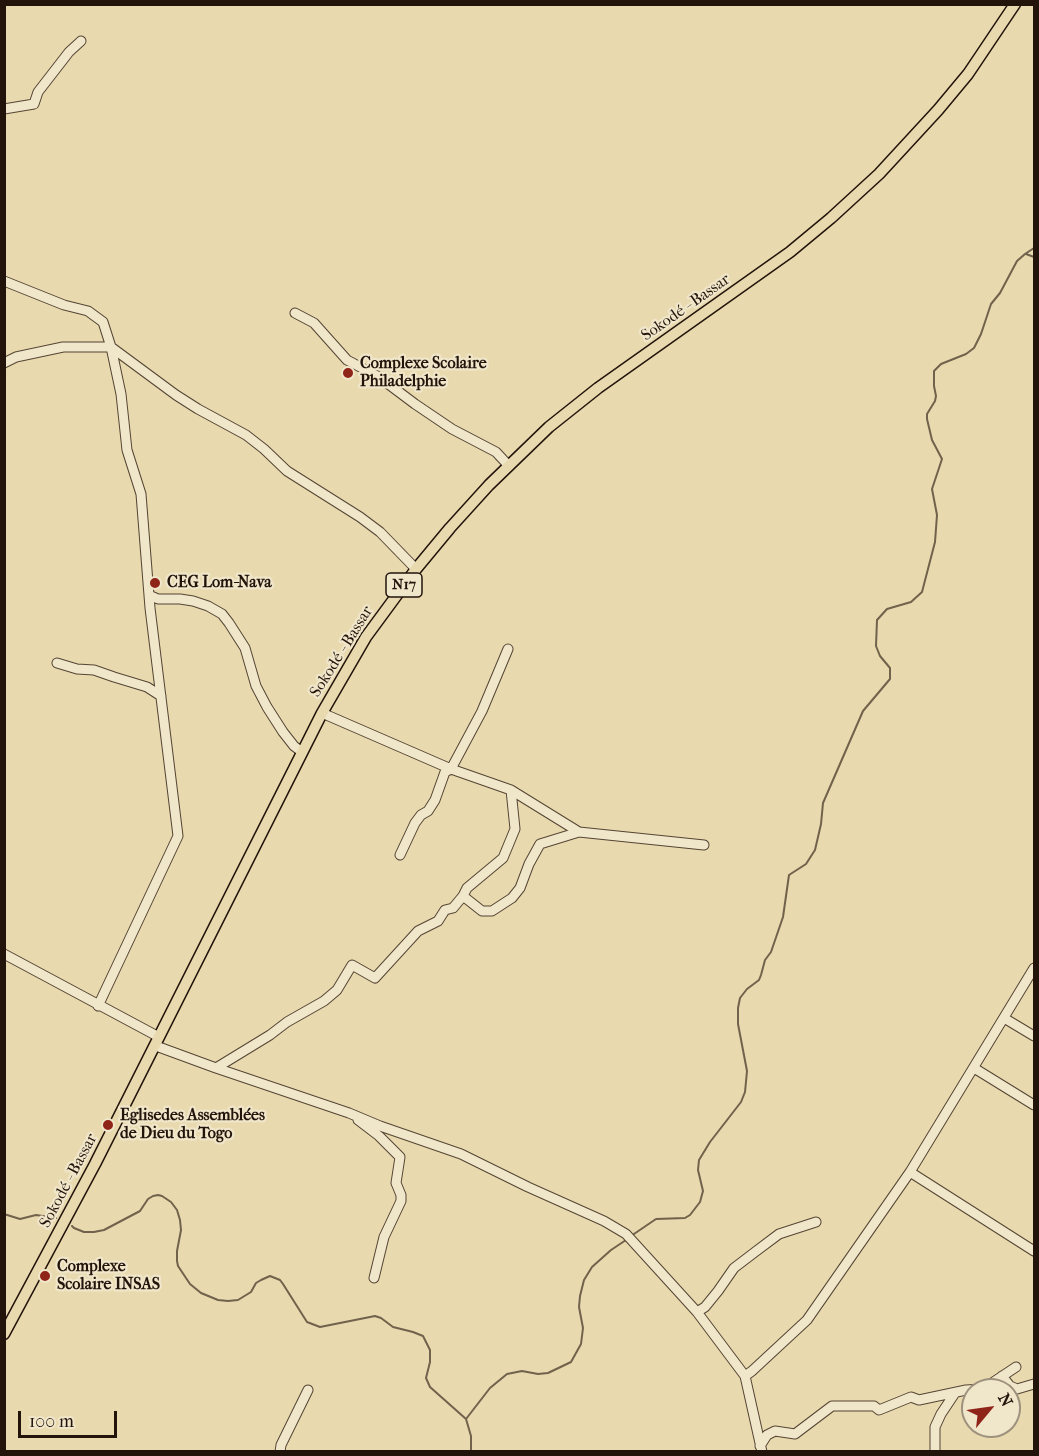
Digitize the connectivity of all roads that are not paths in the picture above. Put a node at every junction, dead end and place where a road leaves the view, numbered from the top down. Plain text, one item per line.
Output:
1 (1016, 4) edge
2 (81, 41) dead end
3 (4, 109) edge
4 (4, 281) edge
5 (295, 313) dead end
6 (111, 347) junction
7 (4, 363) edge
8 (509, 466) junction
9 (416, 569) junction
10 (149, 595) junction
11 (508, 649) dead end
12 (57, 663) dead end
13 (161, 696) junction
14 (322, 713) junction
15 (302, 752) junction
16 (451, 769) junction
17 (511, 790) junction
18 (579, 832) junction
19 (705, 845) dead end
20 (400, 855) dead end
21 (463, 896) junction
22 (4, 954) edge
23 (1035, 968) edge
24 (98, 1006) junction
25 (1004, 1018) junction
26 (1035, 1036) edge
27 (157, 1042) junction
28 (216, 1068) junction
29 (974, 1068) junction
30 (1035, 1105) edge
31 (351, 1113) junction
32 (910, 1172) junction
33 (816, 1222) dead end
34 (1035, 1251) edge
35 (374, 1278) dead end
36 (697, 1312) junction
37 (4, 1334) edge
38 (1016, 1367) dead end
39 (745, 1376) junction
40 (1002, 1376) junction
41 (999, 1378) edge
42 (1035, 1384) edge
43 (308, 1390) dead end
44 (961, 1392) edge
45 (955, 1393) junction
46 (761, 1449) edge
47 (280, 1452) edge
48 (935, 1452) edge

1 - 8 main road, Sokodé - Bassar / N17
2 - 3 street
4 - 6 street
5 - 8 street
6 - 7 street
6 - 9 street
6 - 10 street
8 - 9 main road, Sokodé - Bassar / N17
9 - 14 main road, Sokodé - Bassar / N17
10 - 13 street
10 - 15 street
11 - 16 street
12 - 13 street
13 - 24 street
14 - 15 main road, Sokodé - Bassar / N17
14 - 16 street
15 - 27 main road, Sokodé - Bassar / N17
16 - 17 street
16 - 20 street
17 - 18 street
17 - 21 street
18 - 19 street
18 - 21 street
21 - 28 street
22 - 24 street
23 - 25 street
24 - 27 street
25 - 26 street
25 - 29 street
27 - 28 street
27 - 37 main road, Sokodé - Bassar / N17
28 - 31 street
29 - 30 street
29 - 32 street
31 - 35 street
31 - 36 street
32 - 34 street
32 - 39 street
33 - 36 street
36 - 39 street
38 - 40 street
39 - 46 street
40 - 41 street
40 - 42 street
43 - 47 street
44 - 45 street
45 - 46 street
45 - 48 street

